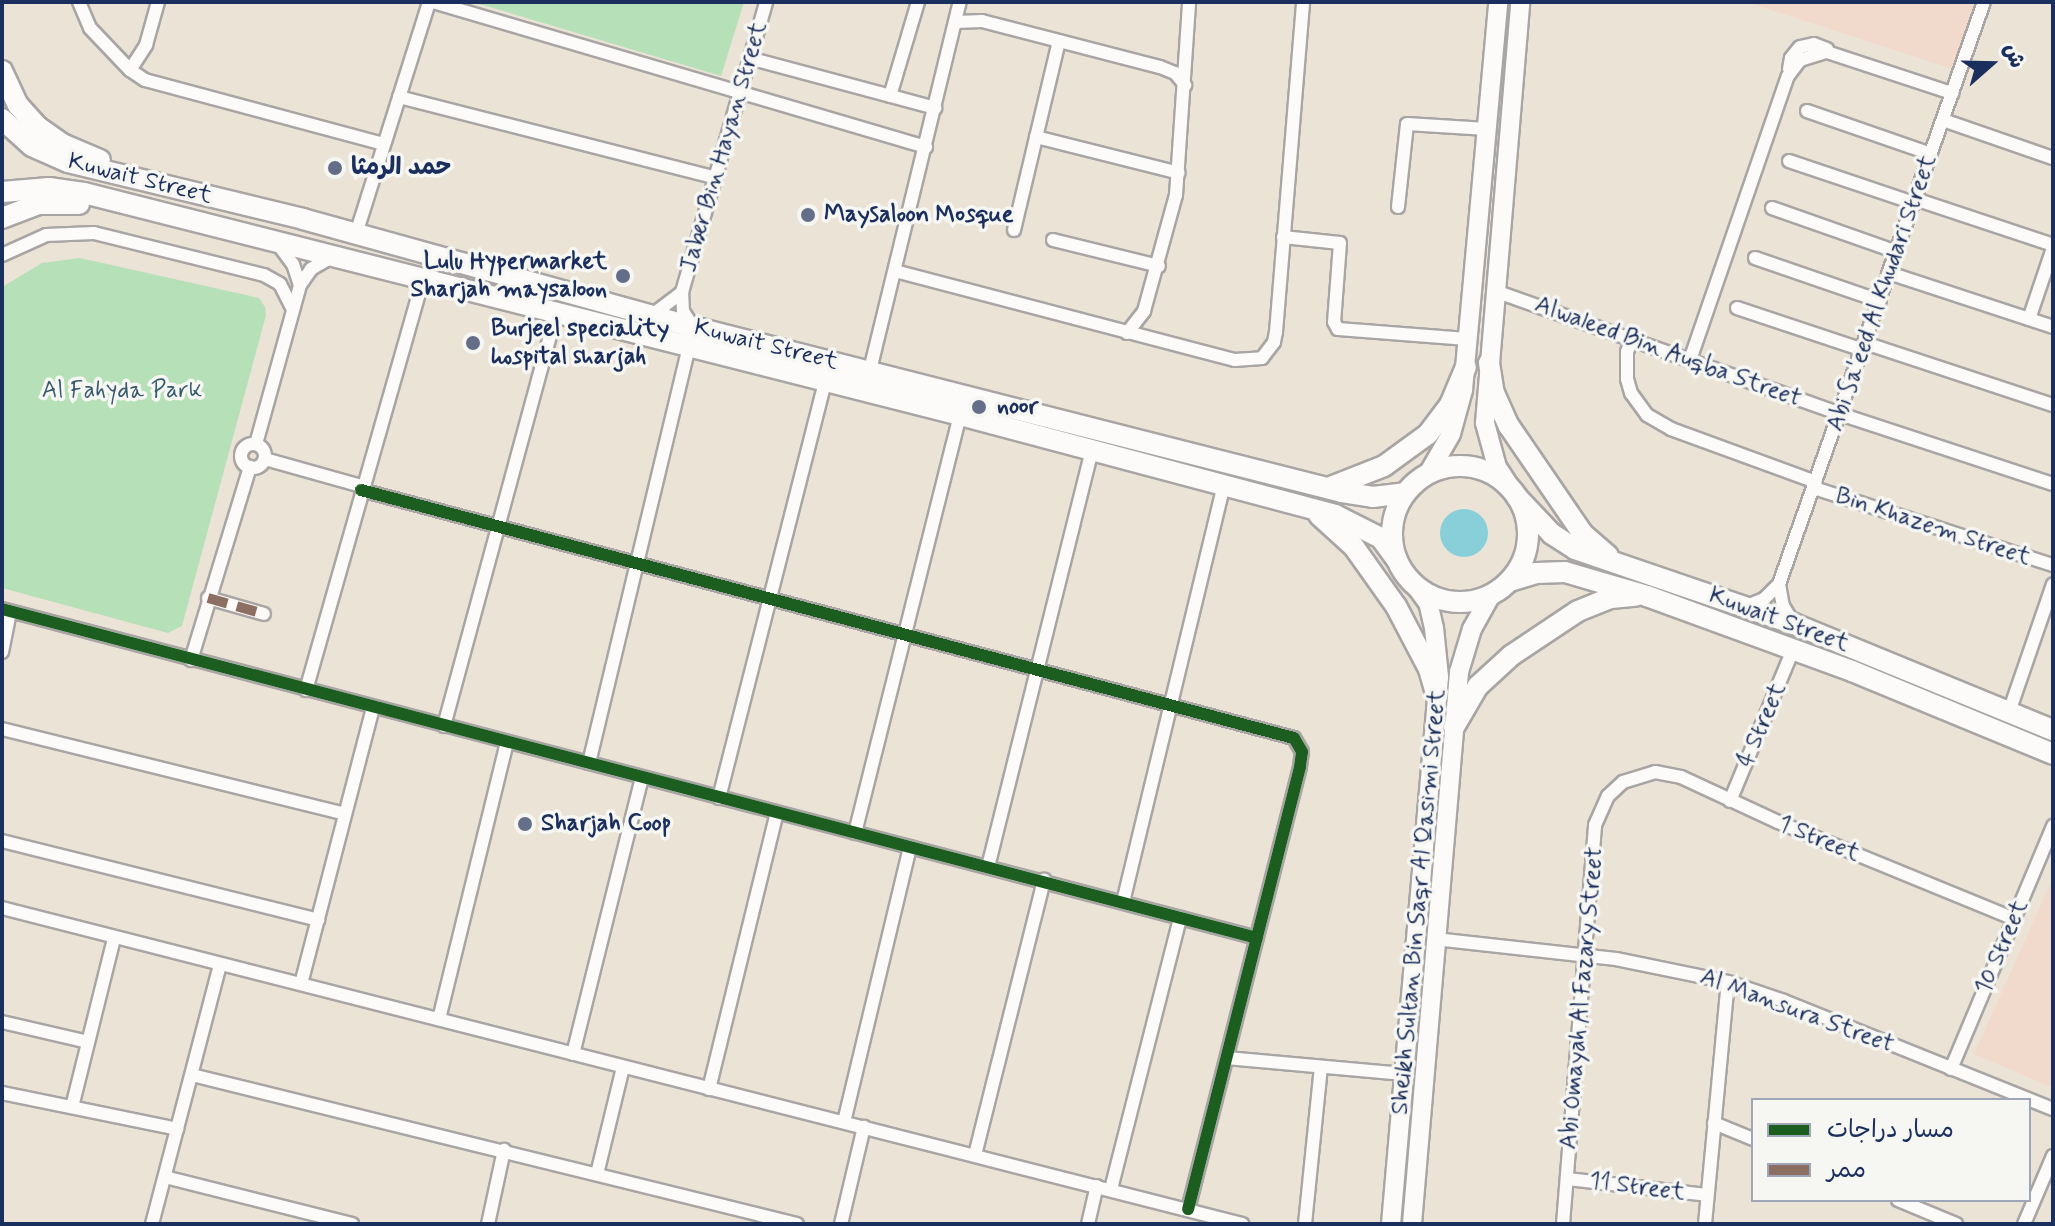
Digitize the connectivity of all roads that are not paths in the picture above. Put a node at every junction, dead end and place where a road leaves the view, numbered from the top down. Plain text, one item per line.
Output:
1 (79, 2) edge
2 (158, 2) edge
3 (428, 2) edge
4 (766, 2) edge
5 (918, 2) edge
6 (960, 2) edge
7 (1189, 2) edge
8 (1303, 2) edge
9 (1498, 2) edge
10 (1520, 2) edge
11 (1984, 2) edge
12 (956, 22) junction
13 (1496, 25) junction
14 (1059, 41) junction
15 (749, 58) junction
16 (130, 70) junction
17 (2, 71) edge
18 (1513, 75) junction
19 (1185, 85) junction
20 (739, 93) junction
21 (1952, 93) junction
22 (890, 96) junction
23 (399, 97) junction
24 (935, 108) junction
25 (1807, 111) dead end
26 (2, 119) edge
27 (1943, 120) junction
28 (1487, 129) junction
29 (1036, 137) junction
30 (384, 144) junction
31 (926, 147) junction
32 (1931, 154) junction
33 (2053, 158) edge
34 (1789, 161) dead end
35 (1179, 173) junction
36 (127, 177) junction
37 (714, 177) junction
38 (2, 192) edge
39 (1915, 201) junction
40 (123, 203) junction
41 (1398, 207) dead end
42 (1772, 208) dead end
43 (2, 218) edge
44 (303, 219) junction
45 (1014, 230) dead end
46 (247, 233) junction
47 (356, 234) junction
48 (1283, 237) junction
49 (273, 239) junction
50 (1053, 240) dead end
51 (2053, 246) edge
52 (1897, 252) junction
53 (2, 255) edge
54 (338, 256) junction
55 (1755, 258) dead end
56 (1159, 266) junction
57 (895, 271) junction
58 (1889, 273) junction
59 (423, 278) junction
60 (300, 285) junction
61 (1495, 291) junction
62 (682, 292) junction
63 (1880, 301) junction
64 (1737, 308) dead end
65 (293, 309) junction
66 (557, 310) junction
67 (652, 315) junction
68 (2029, 319) junction
69 (2053, 327) edge
70 (1127, 333) junction
71 (691, 336) junction
72 (1468, 339) junction
73 (1632, 340) junction
74 (1864, 346) junction
75 (799, 353) junction
76 (1690, 360) junction
77 (750, 361) junction
78 (1489, 363) junction
79 (1466, 367) junction
80 (870, 370) junction
81 (825, 382) junction
82 (2053, 405) edge
83 (1840, 414) junction
84 (960, 415) junction
85 (256, 444) junction
86 (1092, 450) junction
87 (265, 459) junction
88 (250, 467) junction
89 (1428, 474) junction
90 (2053, 484) edge
91 (1224, 485) junction
92 (1815, 485) junction
93 (362, 488) junction
94 (1327, 488) junction
95 (1513, 492) junction
96 (1405, 493) junction
97 (1310, 508) junction
98 (499, 525) junction
99 (635, 560) junction
100 (1397, 560) junction
101 (2053, 565) edge
102 (1625, 566) junction
103 (1510, 581) junction
104 (1779, 584) junction
105 (2053, 584) edge
106 (1415, 585) junction
107 (1491, 595) junction
108 (1647, 596) junction
109 (770, 597) junction
110 (208, 598) junction
111 (1744, 607) junction
112 (6, 610) edge
113 (264, 614) dead end
114 (1794, 624) junction
115 (904, 632) junction
116 (1793, 650) junction
117 (2, 652) edge
118 (191, 660) junction
119 (1038, 669) junction
120 (1852, 671) junction
121 (1914, 671) junction
122 (306, 690) junction
123 (1437, 697) junction
124 (1171, 704) junction
125 (373, 708) junction
126 (2009, 712) junction
127 (444, 726) junction
128 (1454, 727) junction
129 (2, 729) edge
130 (2053, 730) edge
131 (507, 742) junction
132 (2053, 754) edge
133 (589, 763) junction
134 (642, 777) junction
135 (1623, 782) joint
136 (719, 798) junction
137 (1730, 801) junction
138 (777, 813) junction
139 (345, 814) junction
140 (2053, 826) edge
141 (855, 833) junction
142 (2, 841) edge
143 (910, 847) junction
144 (988, 867) junction
145 (1044, 880) junction
146 (1123, 902) junction
147 (2, 908) edge
148 (1180, 918) junction
149 (2014, 919) junction
150 (318, 920) junction
151 (114, 938) junction
152 (1257, 938) junction
153 (1435, 939) junction
154 (1587, 955) junction
155 (220, 965) junction
156 (1728, 982) junction
157 (301, 984) junction
158 (439, 1019) junction
159 (2, 1022) edge
160 (88, 1042) junction
161 (573, 1054) junction
162 (1227, 1058) junction
163 (623, 1067) junction
164 (1321, 1067) junction
165 (1951, 1069) junction
166 (1403, 1074) junction
167 (192, 1075) junction
168 (709, 1089) junction
169 (2, 1093) edge
170 (2025, 1098) edge
171 (2031, 1100) edge
172 (72, 1107) junction
173 (2053, 1109) edge
174 (844, 1122) junction
175 (1714, 1123) junction
176 (864, 1127) junction
177 (177, 1129) junction
178 (1751, 1138) edge
179 (504, 1150) junction
180 (975, 1155) junction
181 (2053, 1156) edge
182 (597, 1174) junction
183 (165, 1177) junction
184 (1567, 1179) junction
185 (1097, 1186) junction
186 (1111, 1189) junction
187 (1707, 1195) junction
188 (1903, 1202) edge
189 (1188, 1209) junction
190 (152, 1224) edge
191 (352, 1224) edge
192 (488, 1224) edge
193 (797, 1224) edge
194 (841, 1224) edge
195 (1088, 1224) edge
196 (1242, 1224) edge
197 (1305, 1224) edge
198 (1391, 1224) edge
199 (1412, 1224) edge
200 (1563, 1224) edge
201 (1705, 1224) edge
202 (1956, 1224) edge
203 (2024, 1224) edge

1 - 16 street
2 - 16 street
3 - 20 street
3 - 23 street
4 - 15 street, Jaber Bin Hayan Street
5 - 22 street
6 - 12 street
7 - 19 street
8 - 48 street
9 - 13 main road
10 - 18 main road
11 - 21 street, Abi Sa'eed Al Khudari Street
12 - 14 street
12 - 24 street
13 - 18 main road
13 - 28 main road
14 - 19 street
14 - 29 street
15 - 20 street, Jaber Bin Hayan Street
15 - 22 street
16 - 30 street
17 - 36 main road
18 - 61 main road
19 - 35 street
20 - 31 street
20 - 37 street, Jaber Bin Hayan Street
21 - 27 street, Abi Sa'eed Al Khudari Street
21 - 76 street
22 - 24 street
23 - 30 street
23 - 37 street
24 - 31 street
25 - 32 street
26 - 36 main road, Kuwait Street
27 - 32 street, Abi Sa'eed Al Khudari Street
27 - 33 street
28 - 41 street
28 - 72 main road
29 - 35 street
29 - 45 street
30 - 47 street
31 - 57 street
32 - 39 street, Abi Sa'eed Al Khudari Street
34 - 39 street
35 - 56 street
36 - 44 main road, Kuwait Street
37 - 62 street, Jaber Bin Hayan Street
38 - 40 main road, Kuwait Street
39 - 51 street
39 - 52 street, Abi Sa'eed Al Khudari Street
40 - 43 main road
40 - 46 main road, Kuwait Street
42 - 52 street
44 - 46 main road
44 - 47 main road, Kuwait Street
46 - 49 main road, Kuwait Street
47 - 67 main road, Kuwait Street
48 - 70 street
48 - 72 street
49 - 54 main road, Kuwait Street
49 - 60 street
50 - 56 street
51 - 68 street
52 - 58 street, Abi Sa'eed Al Khudari Street
53 - 65 street
54 - 59 main road, Kuwait Street
54 - 60 street
55 - 63 street
56 - 70 street
57 - 70 street
57 - 80 street
58 - 63 street, Abi Sa'eed Al Khudari Street
58 - 68 street
59 - 66 main road, Kuwait Street
59 - 93 street
60 - 65 street
61 - 73 street, Alwaleed Bin Auqba Street
61 - 78 main road
62 - 67 street, Jaber Bin Hayan Street
62 - 71 street, Jaber Bin Hayan Street
63 - 74 street, Abi Sa'eed Al Khudari Street
64 - 74 street
65 - 85 street
66 - 71 main road, Kuwait Street
66 - 98 street
67 - 71 main road, Kuwait Street
68 - 69 street
71 - 75 main road, Kuwait Street
71 - 77 main road, Kuwait Street
71 - 99 street
72 - 79 main road
73 - 76 street, Alwaleed Bin Auqba Street
73 - 92 street, Bin Khazem Street
74 - 82 street
74 - 83 street, Abi Sa'eed Al Khudari Street
75 - 77 main road
75 - 80 main road, Kuwait Street
76 - 83 street, Alwaleed Bin Auqba Street
77 - 81 main road, Kuwait Street
78 - 95 main road
78 - 102 main road
79 - 89 main road
79 - 94 main road
80 - 94 main road, Kuwait Street
81 - 84 main road, Kuwait Street
81 - 109 street
83 - 90 street, Alwaleed Bin Auqba Street
83 - 92 street, Abi Sa'eed Al Khudari Street
84 - 86 main road, Kuwait Street
84 - 115 street
85 - 87 street
85 - 88 street
86 - 91 main road, Kuwait Street
86 - 119 street
87 - 88 street
87 - 93 street
88 - 110 street
89 - 95 main road
89 - 96 main road
91 - 97 main road, Kuwait Street
91 - 124 street
92 - 101 street, Bin Khazem Street
92 - 104 street, Abi Sa'eed Al Khudari Street
93 - 98 street
93 - 122 street
94 - 96 main road, Kuwait Street
95 - 102 main road, Kuwait Street
95 - 103 main road
96 - 100 main road
97 - 100 main road, Kuwait Street
97 - 123 main road
98 - 99 street
98 - 127 street
99 - 109 street
99 - 133 street
100 - 106 main road
102 - 111 main road, Kuwait Street
103 - 107 main road
103 - 108 main road, Kuwait Street
104 - 111 street
104 - 114 street
105 - 126 street
106 - 107 main road
106 - 123 main road, Sheikh Sultan Bin Saqr Al Qasimi Street
107 - 128 main road, Sheikh Sultan Bin Saqr Al Qasimi Street
108 - 116 main road, Kuwait Street
108 - 128 main road
109 - 115 street
109 - 136 street
110 - 113 street
110 - 118 street
111 - 114 main road, Kuwait Street
112 - 117 street
112 - 118 street
114 - 121 main road, Kuwait Street
115 - 119 street
115 - 141 street
116 - 120 main road, Kuwait Street
116 - 137 street, 4 Street
118 - 122 street
119 - 124 street
119 - 144 street
120 - 121 main road
120 - 132 main road, Kuwait Street
121 - 126 main road, Kuwait Street
122 - 125 street
123 - 166 main road, Sheikh Sultan Bin Saqr Al Qasimi Street
124 - 146 street
124 - 152 street
125 - 127 street
125 - 139 street
126 - 130 main road, Kuwait Street
127 - 131 street
128 - 153 main road, Sheikh Sultan Bin Saqr Al Qasimi Street
129 - 139 street
131 - 133 street
131 - 158 street
133 - 134 street
134 - 136 street
134 - 161 street
135 - 137 street, 1 Street
135 - 154 street, Abi Omayah Al Fazary Street
136 - 138 street
137 - 149 street, 1 Street
138 - 141 street
138 - 168 street
139 - 150 street
140 - 149 street, 10 Street
141 - 143 street
142 - 150 street
143 - 144 street
143 - 174 street
144 - 145 street
145 - 146 street
145 - 180 street
146 - 148 street
147 - 151 street
148 - 152 street
148 - 186 street
149 - 165 street, 10 Street
150 - 157 street
151 - 155 street
151 - 160 street
152 - 162 street
153 - 154 street, Al Mansura Street
153 - 199 main road, Sheikh Sultan Bin Saqr Al Qasimi Street
154 - 156 street, Al Mansura Street
154 - 184 street, Abi Omayah Al Fazary Street
155 - 157 street
155 - 167 street
156 - 165 street, Al Mansura Street
156 - 175 street
157 - 158 street
158 - 161 street
159 - 160 street
160 - 172 street
161 - 163 street
162 - 164 street
162 - 189 street
163 - 168 street
163 - 182 street
164 - 166 street
164 - 197 street
165 - 170 street, Al Mansura Street
166 - 198 main road, Sheikh Sultan Bin Saqr Al Qasimi Street
167 - 177 street
167 - 179 street
168 - 174 street
169 - 172 street
171 - 173 street, Al Mansura Street
172 - 177 street
174 - 176 street
175 - 178 street
175 - 187 street
176 - 180 street
176 - 194 street
177 - 183 street
179 - 182 street
179 - 192 street
180 - 185 street
181 - 203 street
182 - 193 street
183 - 190 street
183 - 191 street
184 - 187 street, 11 Street
184 - 200 street, Abi Omayah Al Fazary Street
185 - 186 street
185 - 195 street
186 - 189 street
187 - 201 street
188 - 202 street
189 - 196 street

